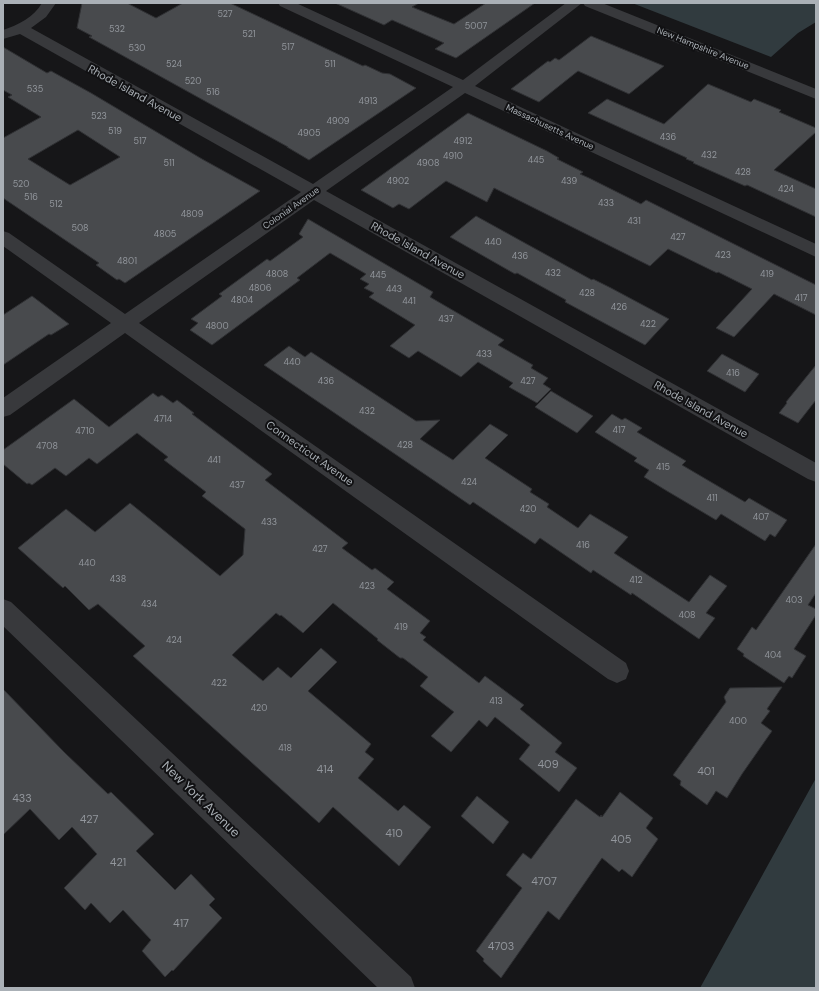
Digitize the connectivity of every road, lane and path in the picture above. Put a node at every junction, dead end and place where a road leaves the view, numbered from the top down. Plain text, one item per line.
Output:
1 (49, 3) edge
2 (285, 3) edge
3 (575, 3) edge
4 (590, 3) edge
5 (20, 28) junction
6 (3, 35) edge
7 (463, 87) junction
8 (816, 94) edge
9 (314, 192) junction
10 (3, 236) edge
11 (816, 251) edge
12 (126, 323) junction
13 (3, 409) edge
14 (816, 473) edge
15 (3, 610) edge
16 (617, 671) dead end
17 (400, 988) edge

1 - 5 street
2 - 7 street, Massachusetts Avenue
3 - 7 street, Colonial Avenue
4 - 8 street, New Hampshire Avenue
5 - 6 street
5 - 9 street, Rhode Island Avenue
7 - 9 street, Colonial Avenue
7 - 11 street, Massachusetts Avenue
9 - 12 street, Colonial Avenue
9 - 14 street, Rhode Island Avenue
10 - 12 street, Connecticut Avenue
12 - 13 street, Colonial Avenue
12 - 16 street, Connecticut Avenue
15 - 17 street, New York Avenue

